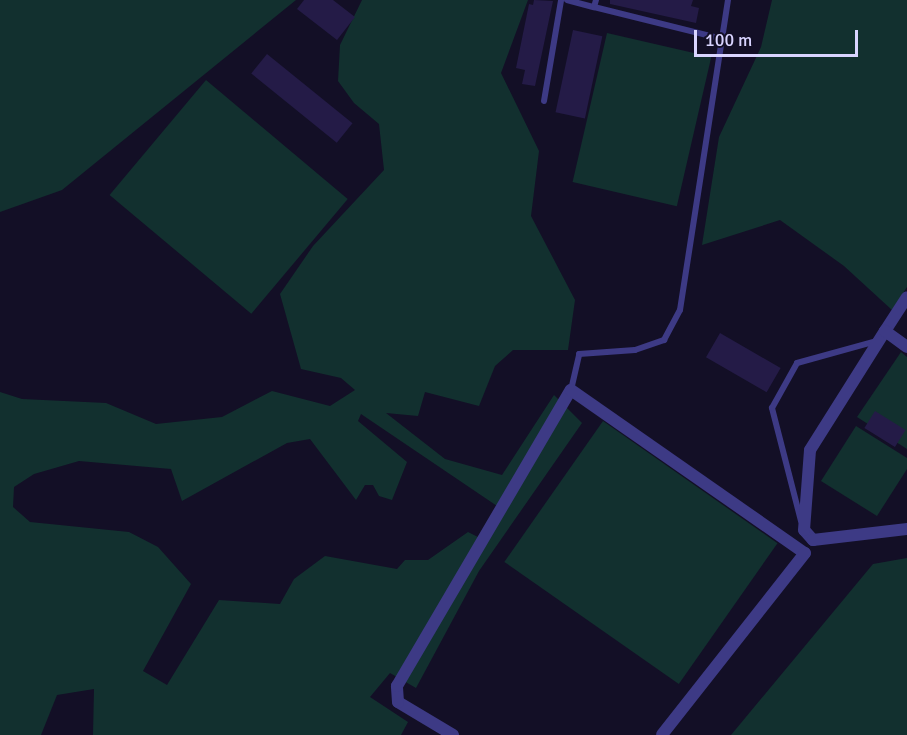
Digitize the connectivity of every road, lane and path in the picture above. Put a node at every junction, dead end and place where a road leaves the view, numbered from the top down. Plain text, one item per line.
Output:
1 (561, 0) edge
2 (567, 0) edge
3 (728, 0) edge
4 (595, 4) edge
5 (722, 39) junction
6 (544, 101) dead end
7 (907, 297) edge
8 (883, 336) junction
9 (907, 347) edge
10 (571, 390) junction
11 (804, 530) junction
12 (907, 530) edge
13 (813, 540) junction
14 (805, 553) junction
15 (453, 735) edge
16 (662, 735) edge

1 - 6 lane
2 - 4 lane
3 - 5 lane
4 - 5 lane
5 - 10 lane
7 - 8 street
8 - 9 street
8 - 11 street
8 - 11 lane
10 - 14 street
10 - 15 street
11 - 13 street
12 - 13 street
13 - 14 street
14 - 16 street

